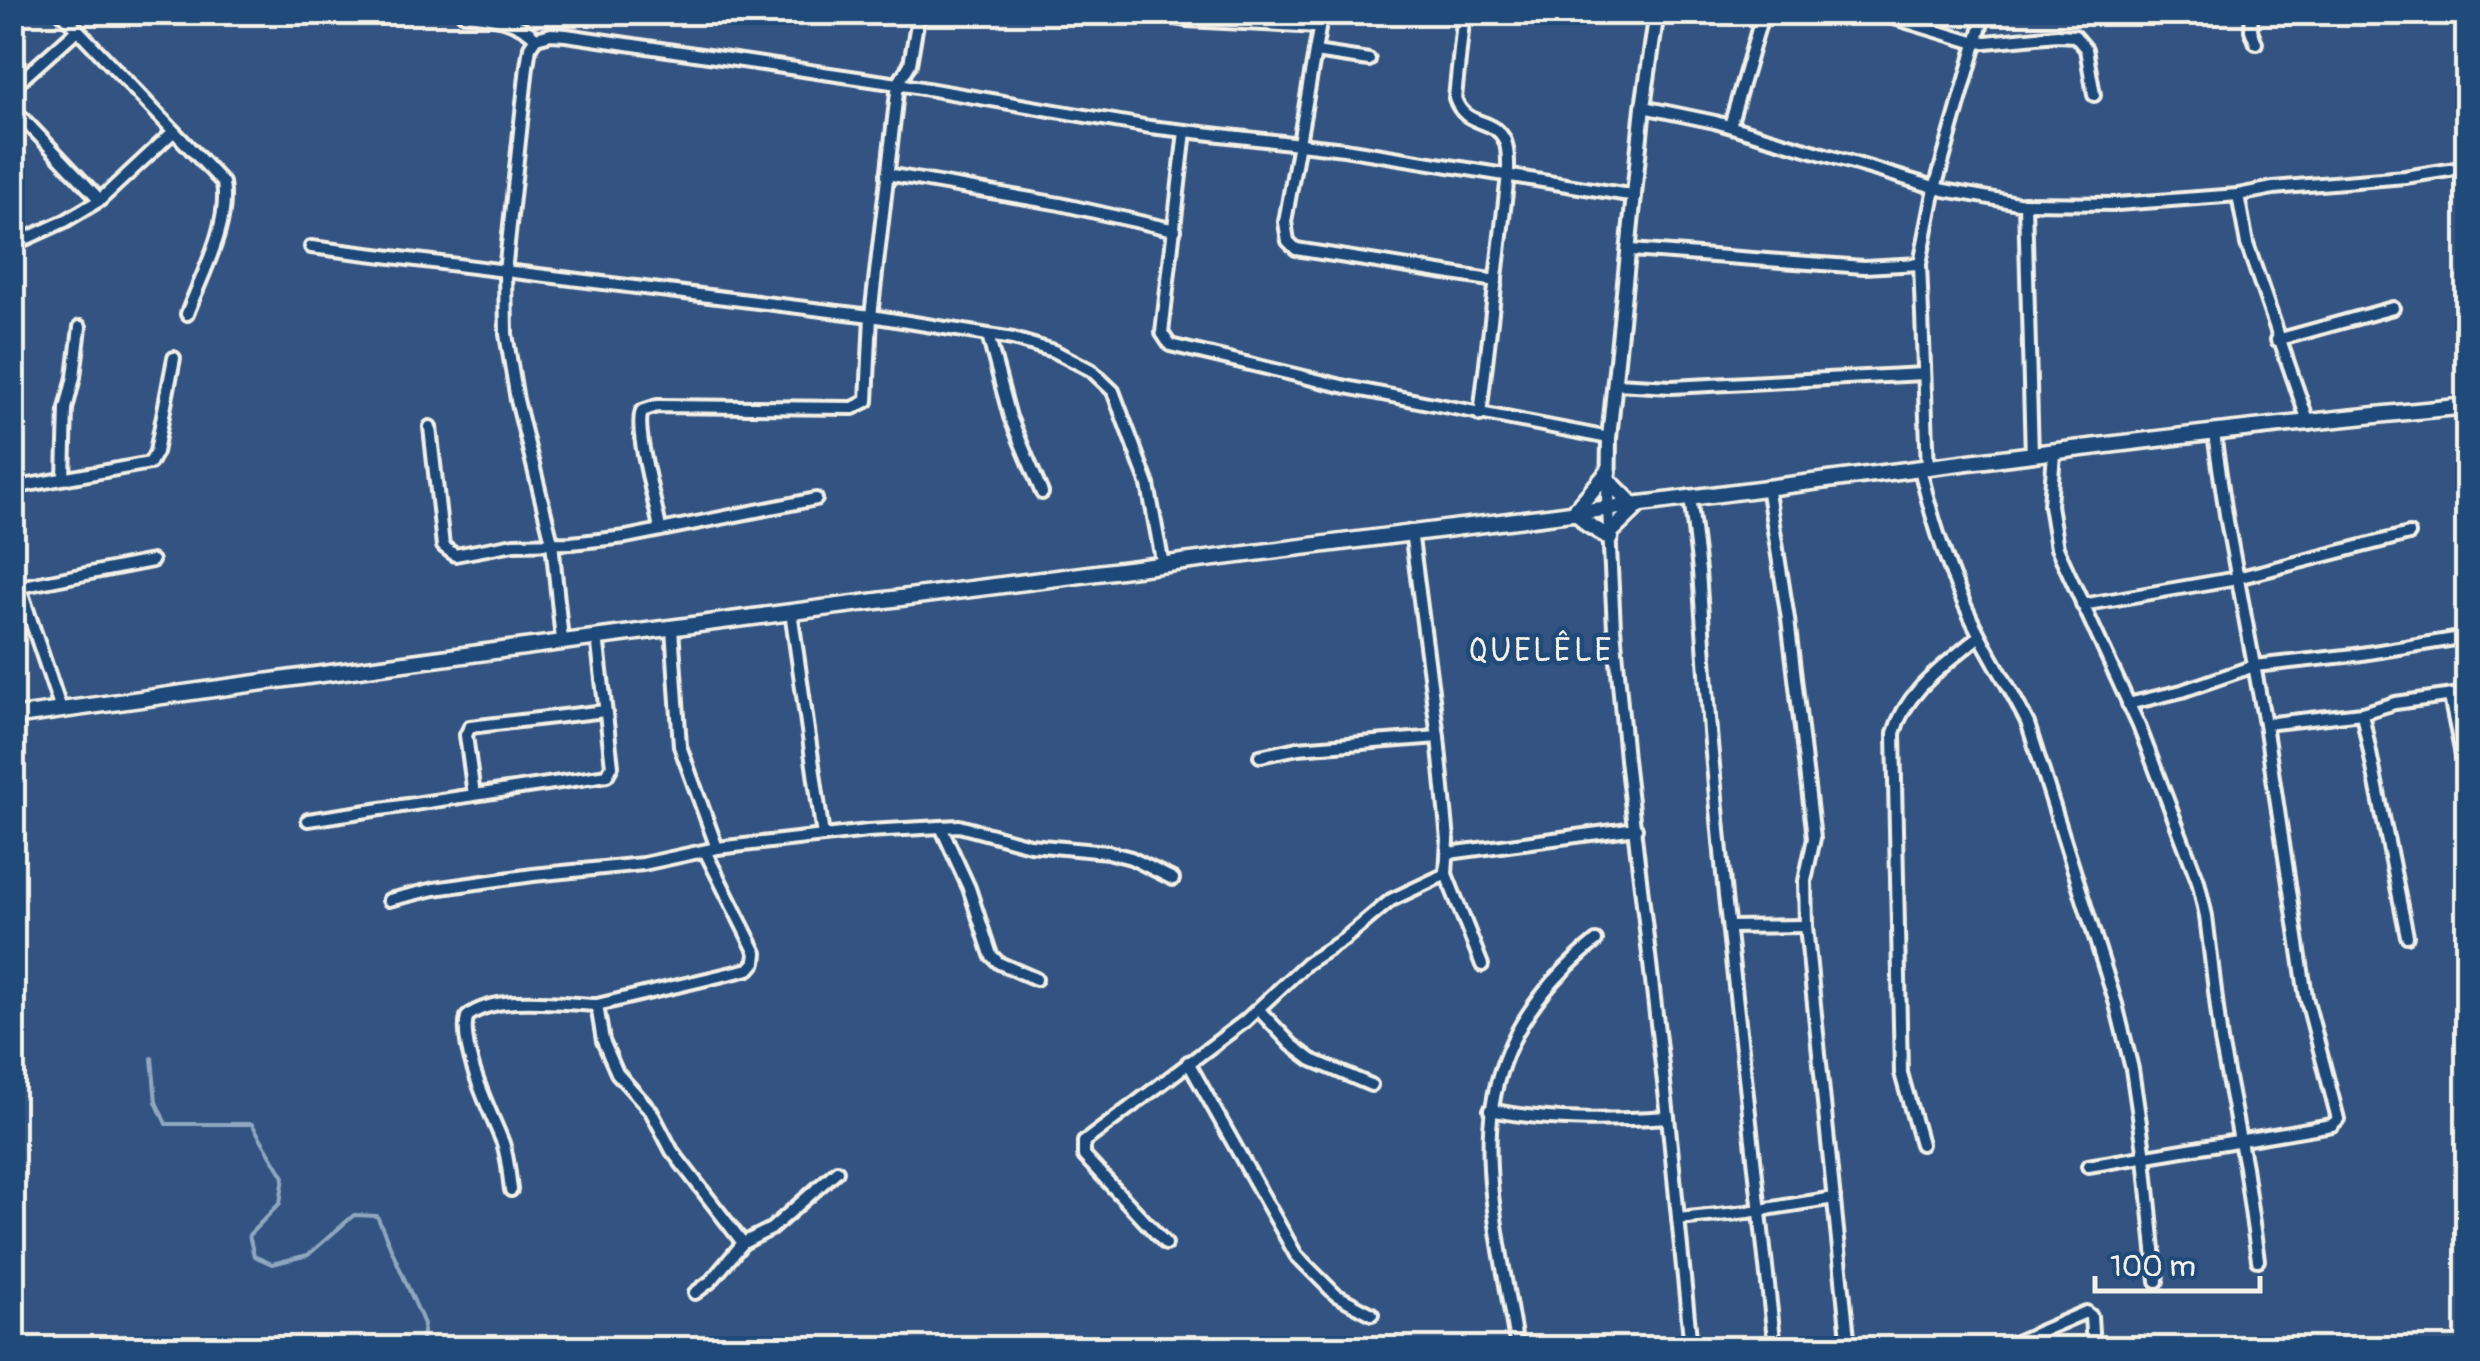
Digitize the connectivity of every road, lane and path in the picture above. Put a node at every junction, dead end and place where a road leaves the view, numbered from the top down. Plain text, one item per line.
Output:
1 (60, 12) edge
2 (918, 12) edge
3 (1140, 12) edge
4 (1322, 12) edge
5 (1464, 12) edge
6 (1657, 12) edge
7 (1764, 12) edge
8 (1874, 12) edge
9 (1984, 12) edge
10 (2252, 12) edge
11 (463, 14) edge
12 (1319, 28) junction
13 (77, 30) junction
14 (536, 38) junction
15 (2256, 43) dead end
16 (1976, 44) junction
17 (1315, 52) junction
18 (1369, 60) dead end
19 (898, 84) junction
20 (12, 88) edge
21 (2094, 95) dead end
22 (12, 107) edge
23 (1643, 107) junction
24 (1730, 126) junction
25 (173, 132) junction
26 (1185, 132) junction
27 (1299, 145) junction
28 (2468, 166) edge
29 (887, 174) junction
30 (1508, 175) junction
31 (1935, 188) junction
32 (2238, 194) junction
33 (1635, 196) junction
34 (100, 200) junction
35 (2025, 203) junction
36 (1175, 230) junction
37 (12, 245) edge
38 (312, 247) dead end
39 (1630, 250) junction
40 (1920, 264) junction
41 (505, 272) junction
42 (1496, 281) junction
43 (2393, 308) dead end
44 (188, 314) dead end
45 (870, 316) junction
46 (80, 327) dead end
47 (988, 335) junction
48 (2277, 340) junction
49 (174, 358) dead end
50 (1924, 374) junction
51 (1616, 384) junction
52 (2468, 406) edge
53 (1480, 414) junction
54 (2308, 424) junction
55 (430, 426) dead end
56 (2214, 434) junction
57 (1609, 438) junction
58 (2054, 454) junction
59 (2032, 456) junction
60 (1924, 469) junction
61 (1608, 476) junction
62 (64, 478) junction
63 (1767, 486) junction
64 (12, 488) edge
65 (1042, 494) dead end
66 (1690, 496) junction
67 (816, 498) dead end
68 (1637, 504) junction
69 (1608, 508) junction
70 (1575, 512) junction
71 (660, 529) junction
72 (1411, 531) junction
73 (2409, 534) dead end
74 (1610, 536) junction
75 (552, 542) junction
76 (152, 561) dead end
77 (12, 564) edge
78 (1163, 565) junction
79 (2237, 578) junction
80 (19, 587) junction
81 (2082, 605) junction
82 (791, 610) junction
83 (27, 612) junction
84 (12, 614) edge
85 (672, 628) junction
86 (596, 636) junction
87 (1980, 636) junction
88 (2461, 638) dead end
89 (562, 640) junction
90 (2254, 666) junction
91 (2468, 693) edge
92 (2450, 697) junction
93 (2128, 704) junction
94 (61, 710) junction
95 (605, 712) junction
96 (2362, 714) junction
97 (12, 717) edge
98 (2265, 724) junction
99 (1438, 736) junction
100 (1260, 756) dead end
101 (2468, 784) edge
102 (474, 795) junction
103 (308, 820) dead end
104 (941, 827) junction
105 (1636, 828) junction
106 (823, 836) junction
107 (711, 850) junction
108 (1448, 853) junction
109 (1446, 874) junction
110 (1173, 878) dead end
111 (389, 900) dead end
112 (1806, 926) junction
113 (1729, 927) junction
114 (2407, 936) dead end
115 (1596, 941) dead end
116 (1482, 964) dead end
117 (1036, 979) dead end
118 (596, 1004) junction
119 (1259, 1010) junction
120 (1188, 1062) junction
121 (1371, 1085) dead end
122 (1490, 1110) junction
123 (1668, 1117) junction
124 (2239, 1141) junction
125 (1921, 1144) dead end
126 (2145, 1156) junction
127 (2088, 1166) dead end
128 (837, 1171) dead end
129 (511, 1190) dead end
130 (1834, 1198) junction
131 (1759, 1210) junction
132 (1678, 1219) junction
133 (743, 1243) junction
134 (1166, 1244) dead end
135 (2258, 1260) dead end
136 (2157, 1281) dead end
137 (695, 1294) dead end
138 (1372, 1314) dead end
139 (1518, 1348) edge
140 (1691, 1348) edge
141 (1774, 1348) edge
142 (1849, 1348) edge
143 (2002, 1348) edge
144 (2093, 1348) edge

1 - 13 street
2 - 19 street
3 - 12 street
4 - 12 street
5 - 30 street
6 - 23 street
7 - 24 street
8 - 16 street
9 - 16 street
10 - 15 street
11 - 14 street
12 - 17 street
13 - 20 street
13 - 25 street
14 - 19 street
14 - 41 street
16 - 21 street
16 - 31 street
17 - 18 street
17 - 27 street
19 - 26 street
19 - 29 street
22 - 34 street
23 - 24 street
23 - 33 street
24 - 31 street
25 - 34 street
25 - 44 street
26 - 27 street
26 - 36 street
27 - 30 street
27 - 42 street
28 - 32 street
29 - 36 street
29 - 45 street
30 - 33 street
30 - 42 street
31 - 35 street
31 - 40 street
32 - 35 street
32 - 48 street
33 - 39 street
34 - 37 street
35 - 59 street
36 - 53 street
38 - 41 street
39 - 40 street
39 - 51 street
40 - 50 street
41 - 45 street
41 - 75 street
42 - 53 street
43 - 48 street
45 - 47 street
45 - 71 street
46 - 62 street
47 - 65 street
47 - 78 street
48 - 54 street
49 - 62 street
50 - 51 street
50 - 60 street
51 - 57 street
52 - 54 main road
53 - 57 street
54 - 56 main road
55 - 75 street
56 - 58 main road
56 - 79 street
57 - 61 street
58 - 59 main road
58 - 81 street
59 - 60 main road
60 - 63 main road
60 - 87 street
61 - 68 main road
61 - 69 street
61 - 70 main road
62 - 64 street
63 - 66 main road
63 - 112 street
66 - 68 main road
66 - 113 street
67 - 71 street
68 - 69 main road
68 - 74 main road
69 - 70 main road
69 - 74 street
70 - 72 main road
70 - 74 main road
71 - 75 street
72 - 78 main road
72 - 99 street
73 - 79 street
74 - 105 street
75 - 89 street
76 - 80 street
77 - 80 street
78 - 82 main road
79 - 81 street
79 - 90 street
80 - 83 street
81 - 93 street
82 - 85 main road
82 - 106 street
83 - 84 street
83 - 94 street
85 - 86 main road
85 - 107 street
86 - 89 main road
86 - 95 street
87 - 125 street
87 - 126 street
88 - 90 street
89 - 94 main road
90 - 93 street
90 - 98 street
91 - 92 street
92 - 96 street
92 - 101 street
93 - 124 street
94 - 97 main road
95 - 102 street
95 - 102 street
96 - 98 street
96 - 114 street
98 - 124 street
99 - 100 street
99 - 108 street
102 - 103 street
104 - 106 street
104 - 110 street
104 - 117 street
105 - 108 street
105 - 123 street
106 - 107 street
107 - 111 street
107 - 118 street
108 - 109 street
109 - 116 street
109 - 119 street
112 - 113 street
112 - 130 street
113 - 131 street
115 - 122 street
118 - 129 street
118 - 133 street
119 - 120 street
119 - 121 street
120 - 134 street
120 - 138 street
122 - 123 street
122 - 139 street
123 - 132 street
124 - 126 street
124 - 135 street
126 - 127 street
126 - 136 street
128 - 133 street
130 - 131 street
130 - 142 street
131 - 132 street
131 - 141 street
132 - 140 street
133 - 137 street
143 - 144 street

